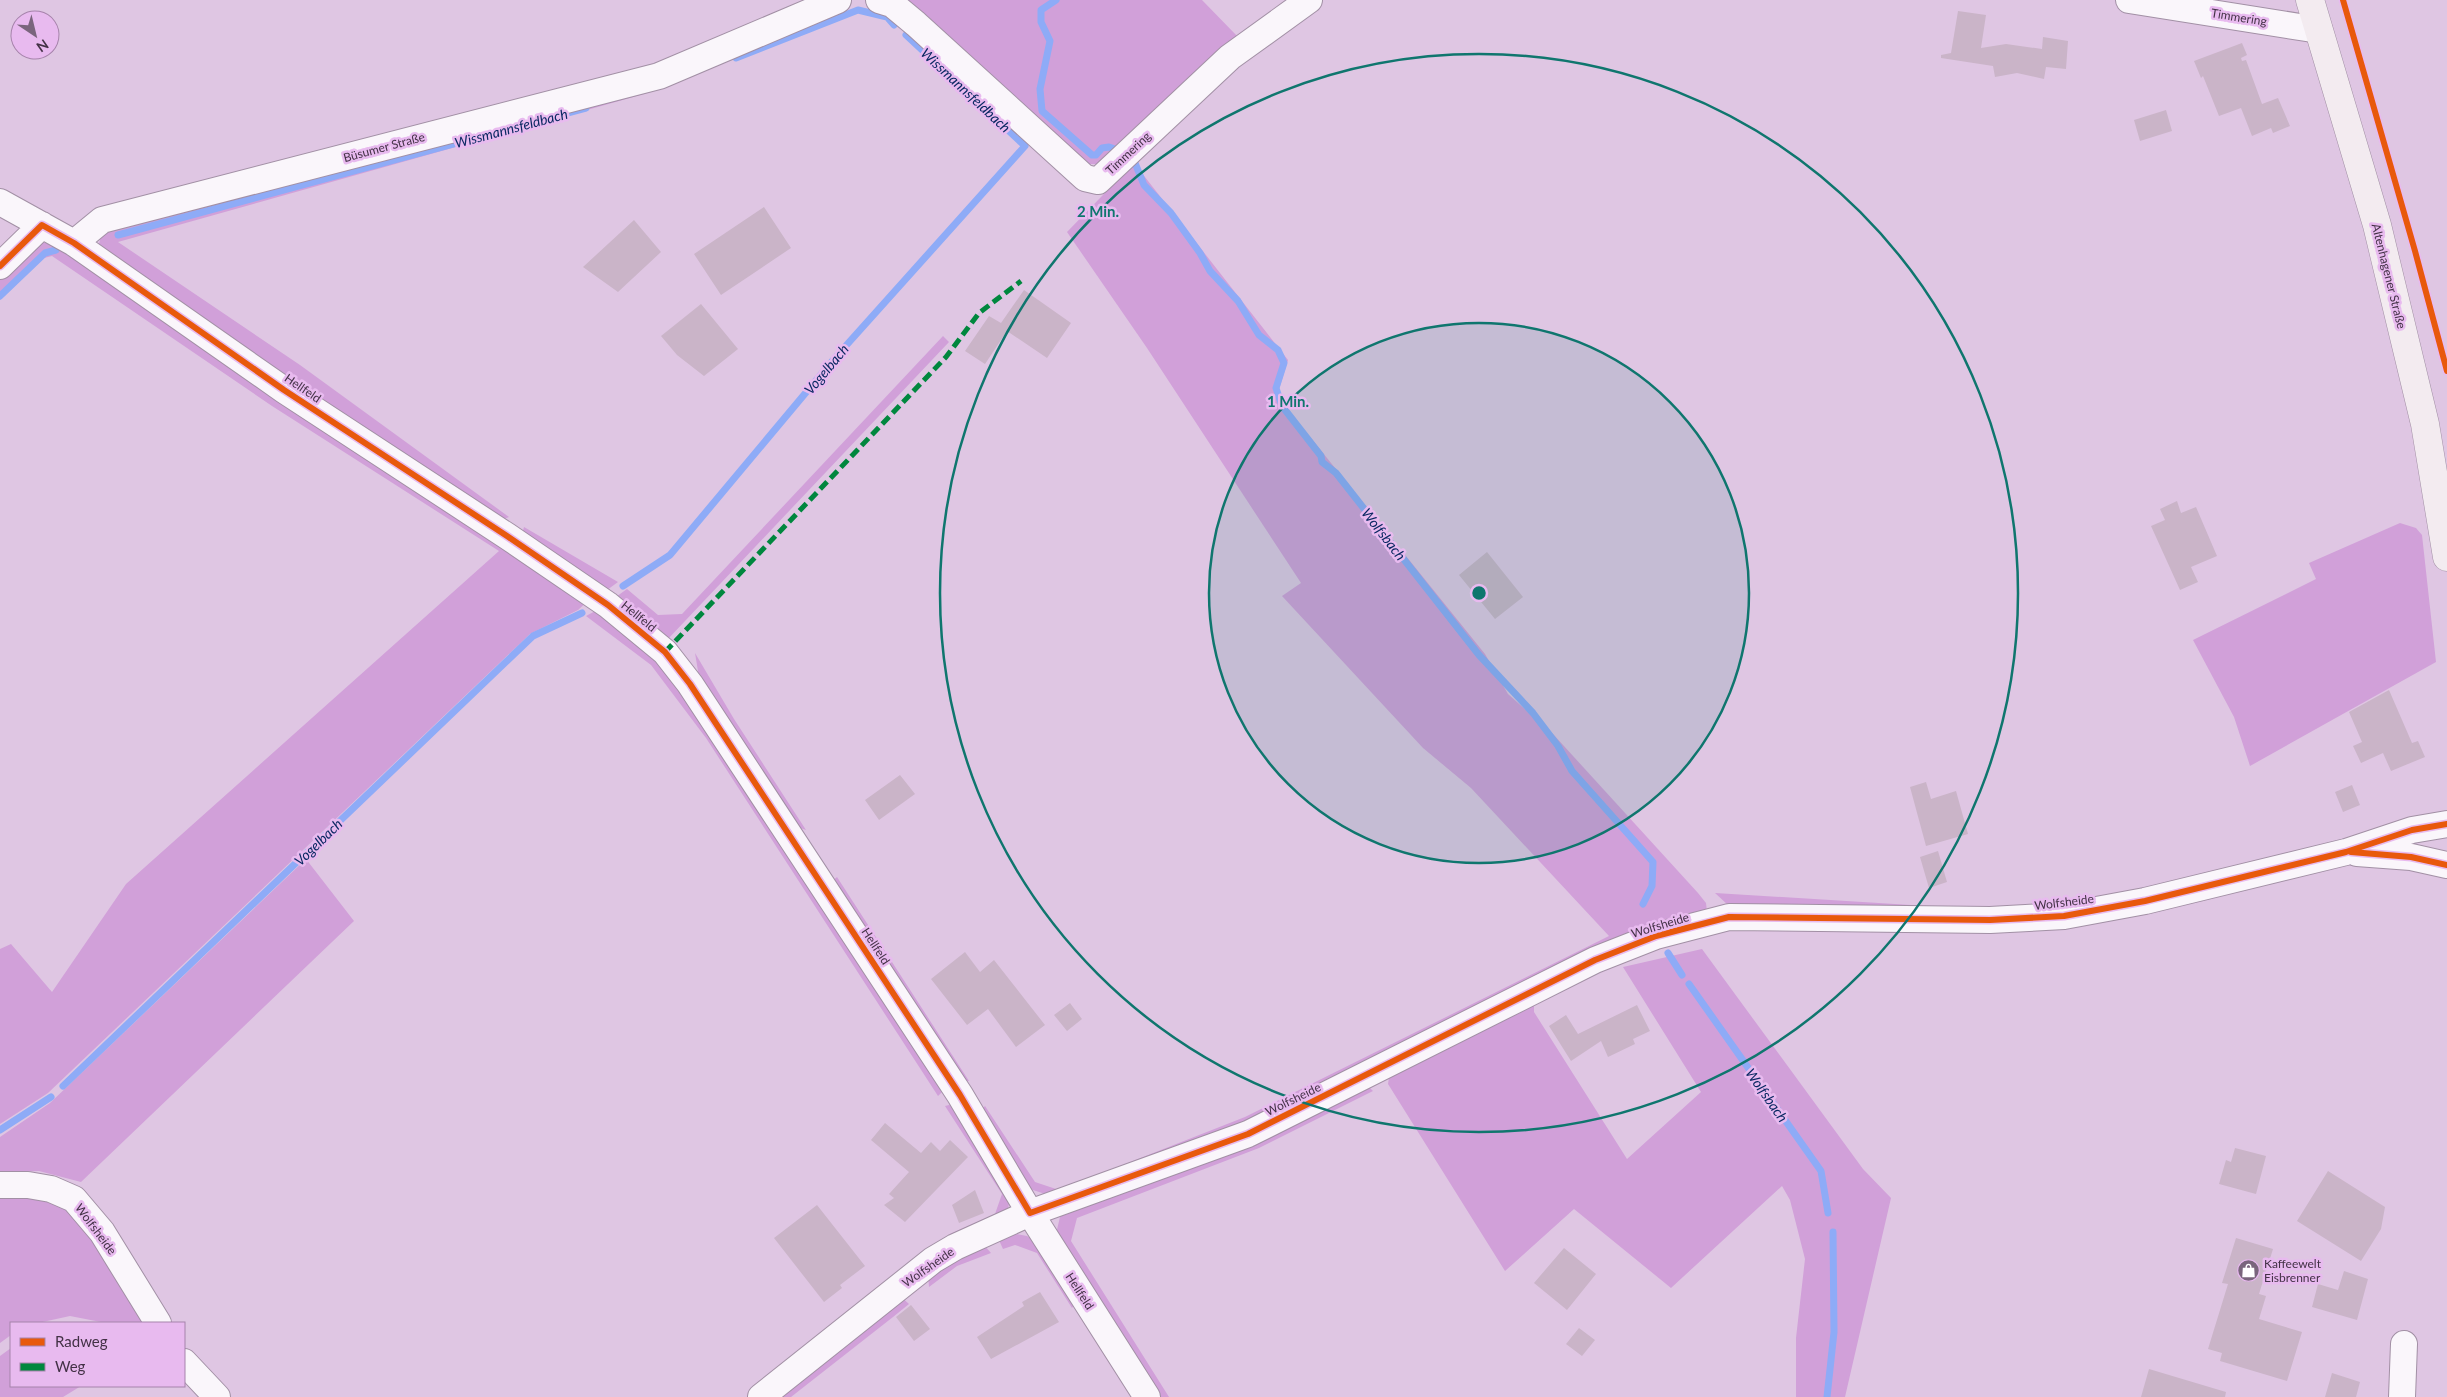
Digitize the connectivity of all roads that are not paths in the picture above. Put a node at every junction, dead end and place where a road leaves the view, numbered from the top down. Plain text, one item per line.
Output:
1 (838, 0) edge
2 (879, 0) edge
3 (1309, 0) edge
4 (2129, 0) edge
5 (2310, 0) edge
6 (2319, 30) junction
7 (0, 202) edge
8 (42, 226) junction
9 (74, 243) junction
10 (0, 266) edge
11 (2447, 557) edge
12 (2447, 824) edge
13 (2346, 852) junction
14 (2447, 865) edge
15 (0, 1185) edge
16 (1030, 1213) junction
17 (157, 1322) edge
18 (2404, 1344) dead end
19 (185, 1363) edge
20 (217, 1397) edge
21 (761, 1397) edge
22 (1148, 1397) edge
23 (2402, 1397) edge

1 - 9 street, Büsumer Straße
2 - 3 street, Timmering
4 - 6 street, Timmering
5 - 6 main road, Altenhagener Straße
6 - 11 main road, Altenhagener Straße
7 - 8 street, Hellfeld
8 - 9 street, Hellfeld
8 - 10 street
9 - 16 street, Hellfeld
12 - 13 street, Wolfsheide
13 - 14 street, Wolfsheide
13 - 16 street, Wolfsheide
15 - 17 street, Wolfsheide
16 - 21 street, Wolfsheide
16 - 22 street, Hellfeld
18 - 23 street
19 - 20 street

